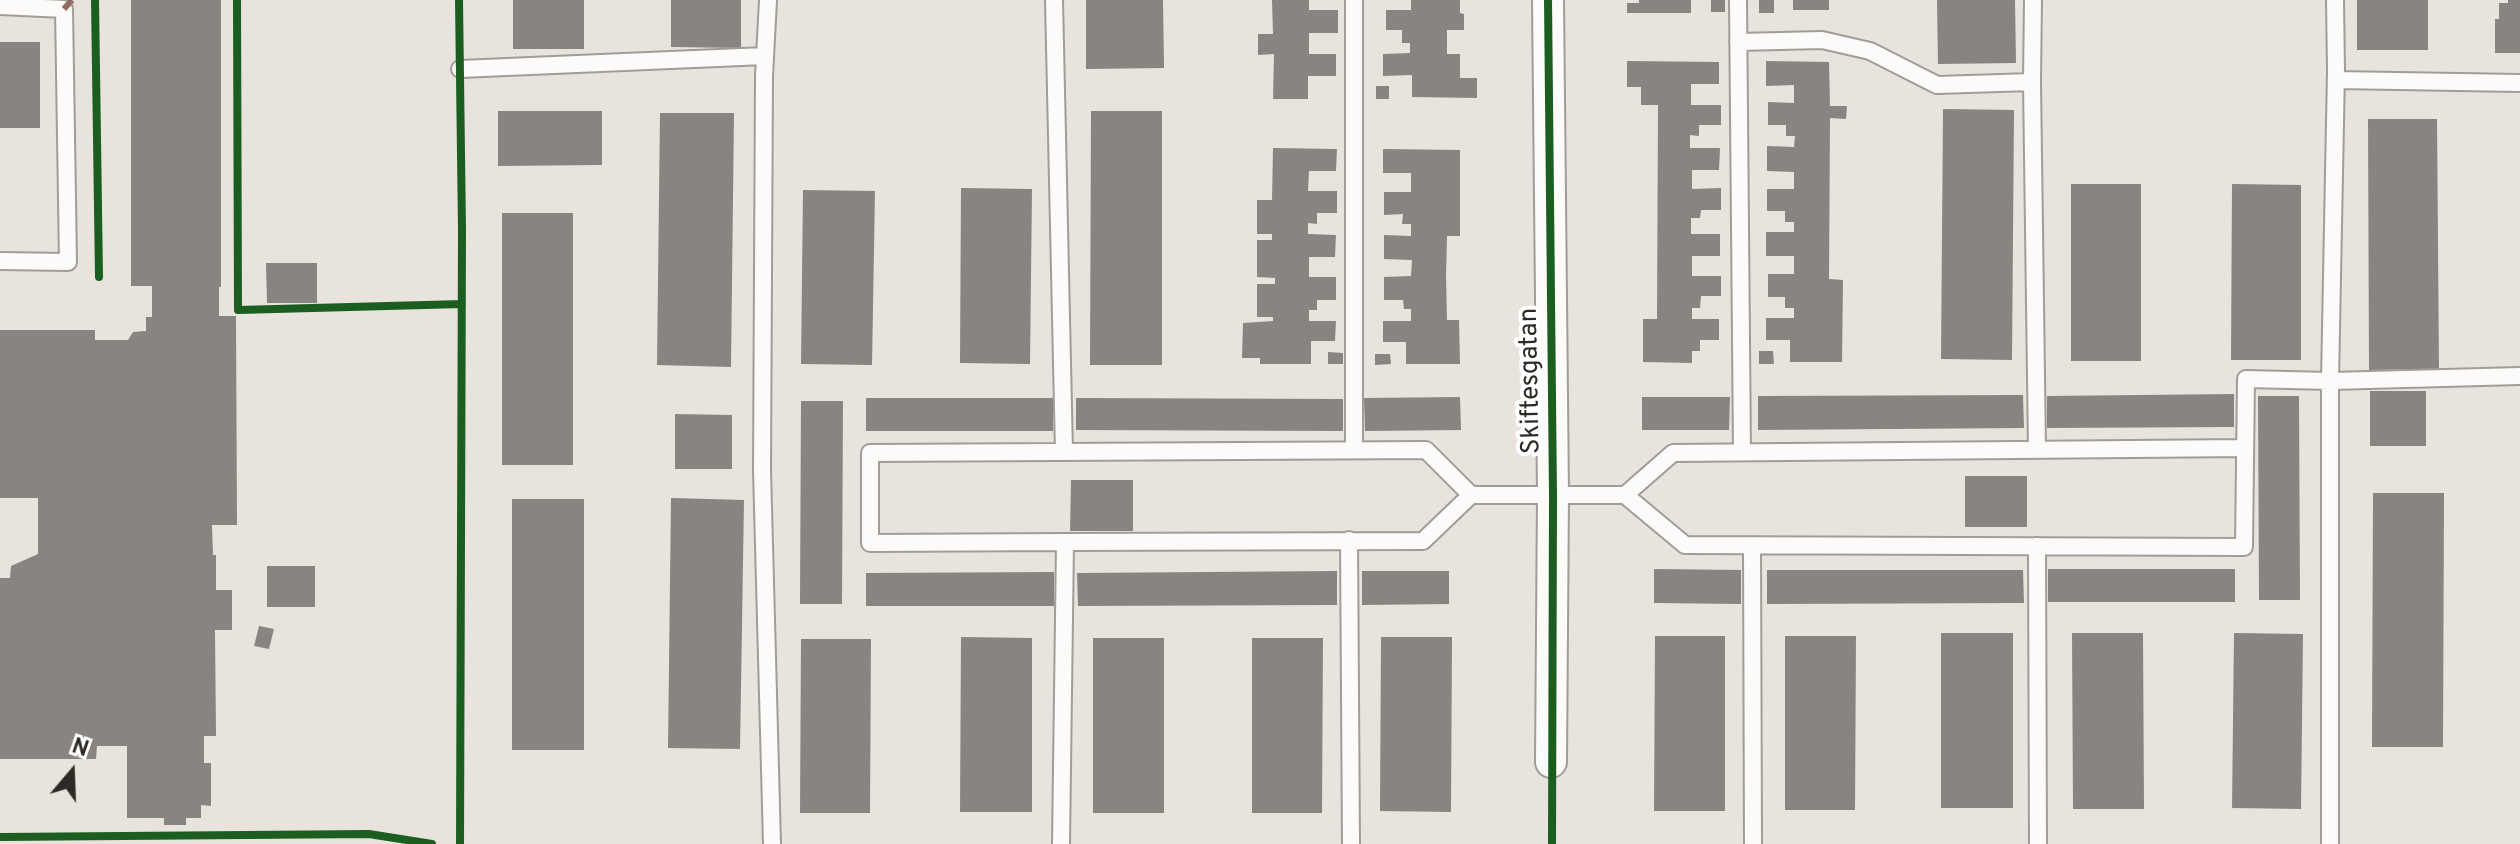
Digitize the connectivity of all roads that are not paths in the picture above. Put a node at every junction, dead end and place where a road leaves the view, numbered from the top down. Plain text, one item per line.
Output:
1 (768, 0) edge
2 (1054, 0) edge
3 (1354, 0) edge
4 (1548, 0) edge
5 (1738, 0) edge
6 (2033, 0) edge
7 (2335, 0) edge
8 (0, 6) edge
9 (1738, 42) junction
10 (765, 56) junction
11 (460, 69) dead end
12 (2336, 80) junction
13 (2032, 82) junction
14 (2520, 83) edge
15 (0, 261) edge
16 (2520, 376) edge
17 (2330, 381) junction
18 (2245, 448) junction
19 (2037, 449) junction
20 (1354, 450) junction
21 (1742, 451) junction
22 (1064, 452) junction
23 (1471, 495) junction
24 (1553, 495) junction
25 (1625, 495) junction
26 (1349, 540) junction
27 (1065, 542) junction
28 (1752, 545) junction
29 (2037, 546) junction
30 (1551, 762) dead end
31 (772, 844) edge
32 (1061, 844) edge
33 (1351, 844) edge
34 (1753, 844) edge
35 (2038, 844) edge
36 (2330, 844) edge

1 - 10 lane
2 - 22 lane
3 - 20 lane
4 - 24 street, Skiftesgatan
5 - 9 lane
6 - 13 lane
7 - 12 lane
8 - 15 lane
9 - 13 lane
9 - 21 lane
10 - 11 lane
10 - 31 lane
12 - 14 lane
12 - 17 lane
13 - 19 lane
16 - 17 lane
17 - 18 lane
17 - 36 lane
18 - 19 lane
18 - 29 lane
19 - 21 lane
20 - 22 lane
20 - 23 lane
21 - 25 lane
22 - 27 lane
23 - 24 lane
23 - 26 lane
24 - 25 lane
24 - 30 street, Skiftesgatan
25 - 28 lane
26 - 27 lane
26 - 33 lane
27 - 32 lane
28 - 29 lane
28 - 34 lane
29 - 35 lane

